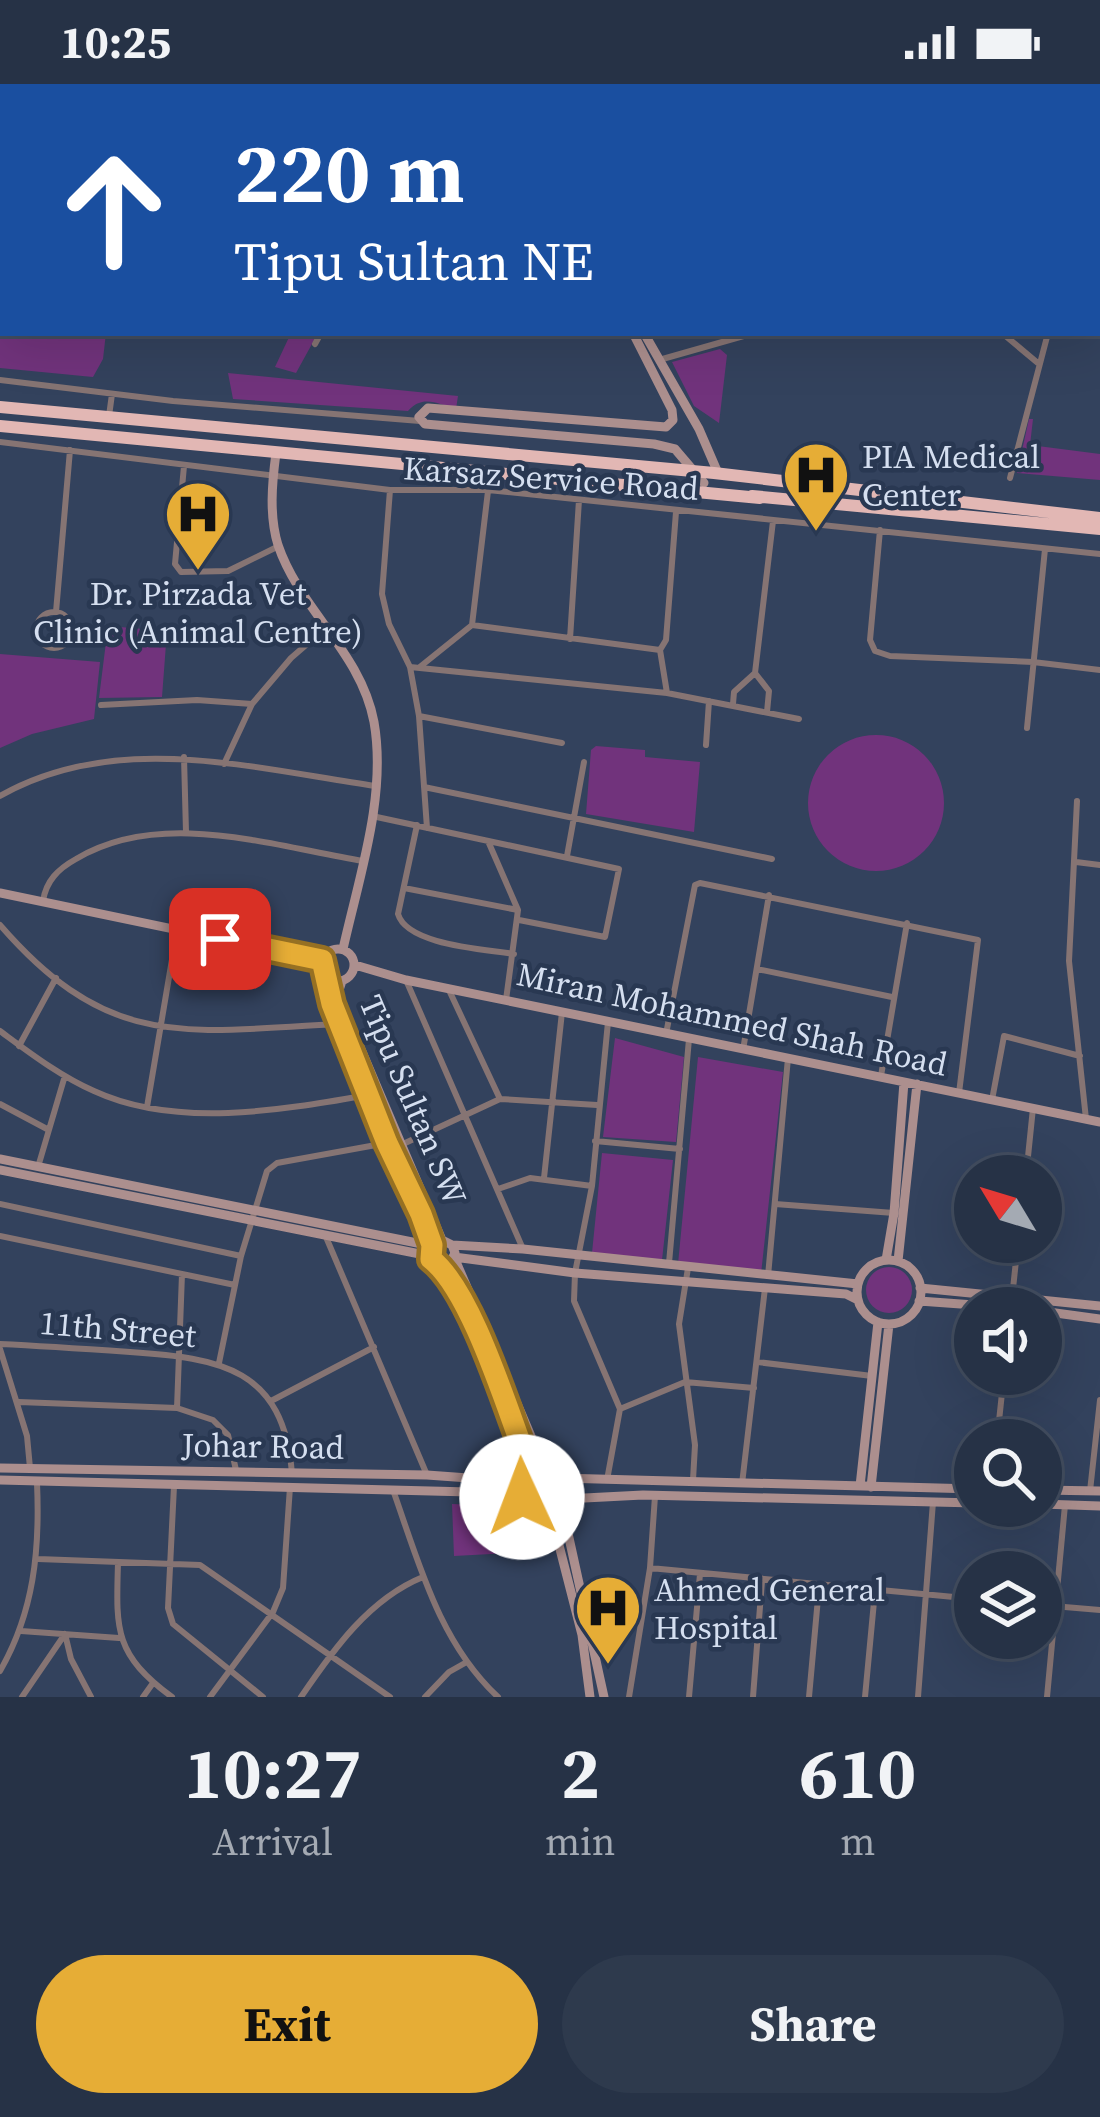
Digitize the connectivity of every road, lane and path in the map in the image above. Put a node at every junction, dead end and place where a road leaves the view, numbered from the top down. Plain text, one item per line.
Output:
1 (319, 336) edge
2 (635, 336) edge
3 (645, 336) edge
4 (744, 336) edge
5 (1006, 336) edge
6 (1047, 336) edge
7 (315, 344) dead end
8 (654, 364) junction
9 (1040, 364) junction
10 (0, 380) edge
11 (112, 394) junction
12 (0, 407) edge
13 (109, 416) junction
14 (421, 421) junction
15 (0, 426) edge
16 (0, 442) edge
17 (70, 450) junction
18 (276, 453) junction
19 (184, 466) junction
20 (693, 471) junction
21 (273, 473) junction
22 (712, 476) junction
23 (1010, 478) dead end
24 (390, 490) junction
25 (488, 490) junction
26 (765, 498) junction
27 (579, 500) junction
28 (676, 511) junction
29 (1100, 515) edge
30 (770, 520) junction
31 (880, 530) junction
32 (1100, 533) edge
33 (279, 546) junction
34 (1045, 548) junction
35 (1100, 554) edge
36 (56, 612) junction
37 (472, 625) junction
38 (328, 626) junction
39 (570, 639) junction
40 (660, 650) junction
41 (1033, 662) junction
42 (421, 666) junction
43 (410, 668) junction
44 (1100, 670) edge
45 (755, 673) junction
46 (667, 693) junction
47 (709, 700) junction
48 (252, 704) junction
49 (101, 705) dead end
50 (733, 706) junction
51 (767, 712) junction
52 (419, 716) junction
53 (799, 718) dead end
54 (1027, 728) dead end
55 (562, 743) dead end
56 (706, 746) dead end
57 (184, 757) junction
58 (584, 762) dead end
59 (224, 764) junction
60 (375, 786) junction
61 (424, 787) junction
62 (0, 796) edge
63 (1077, 801) dead end
64 (371, 816) junction
65 (573, 818) junction
66 (417, 825) junction
67 (427, 828) junction
68 (186, 833) junction
69 (488, 841) junction
70 (567, 856) junction
71 (772, 860) dead end
72 (363, 861) junction
73 (1076, 862) junction
74 (1100, 865) edge
75 (404, 888) junction
76 (0, 893) edge
77 (769, 895) junction
78 (43, 902) junction
79 (518, 910) junction
80 (519, 920) junction
81 (907, 923) junction
82 (0, 925) edge
83 (177, 930) junction
84 (343, 949) junction
85 (514, 954) junction
86 (322, 960) junction
87 (355, 965) junction
88 (757, 969) junction
89 (327, 977) junction
90 (56, 978) junction
91 (406, 980) junction
92 (342, 981) junction
93 (448, 988) junction
94 (892, 997) junction
95 (506, 1000) junction
96 (562, 1012) junction
97 (608, 1022) junction
98 (341, 1024) junction
99 (158, 1029) junction
100 (0, 1031) edge
101 (666, 1034) junction
102 (689, 1039) junction
103 (20, 1046) junction
104 (743, 1050) junction
105 (1080, 1056) junction
106 (788, 1058) junction
107 (880, 1076) junction
108 (64, 1077) junction
109 (904, 1082) junction
110 (917, 1084) junction
111 (959, 1093) junction
112 (368, 1095) junction
113 (500, 1099) junction
114 (992, 1100) junction
115 (550, 1102) junction
116 (0, 1104) edge
117 (597, 1105) junction
118 (146, 1107) junction
119 (1033, 1108) junction
120 (464, 1117) junction
121 (1086, 1119) junction
122 (1100, 1122) edge
123 (47, 1129) junction
124 (595, 1142) junction
125 (387, 1143) junction
126 (403, 1144) junction
127 (680, 1149) junction
128 (1028, 1155) edge
129 (0, 1159) edge
130 (38, 1167) junction
131 (0, 1170) edge
132 (544, 1178) junction
133 (592, 1186) junction
134 (498, 1189) junction
135 (0, 1204) edge
136 (775, 1204) junction
137 (254, 1210) junction
138 (894, 1213) junction
139 (250, 1222) junction
140 (1, 1237) edge
141 (326, 1237) junction
142 (440, 1248) junction
143 (0, 1249) edge
144 (523, 1249) junction
145 (241, 1256) junction
146 (581, 1256) junction
147 (892, 1260) junction
148 (668, 1266) junction
149 (688, 1268) junction
150 (575, 1273) junction
151 (182, 1274) junction
152 (768, 1276) junction
153 (686, 1283) junction
154 (858, 1284) junction
155 (235, 1285) junction
156 (765, 1288) junction
157 (920, 1288) junction
158 (954, 1294) edge
159 (858, 1300) junction
160 (919, 1301) junction
161 (954, 1302) edge
162 (1062, 1306) edge
163 (1100, 1306) edge
164 (1062, 1314) edge
165 (1100, 1319) edge
166 (883, 1323) junction
167 (0, 1346) edge
168 (374, 1347) junction
169 (179, 1355) junction
170 (757, 1362) junction
171 (219, 1363) junction
172 (874, 1376) junction
173 (685, 1382) junction
174 (754, 1388) junction
175 (1100, 1400) edge
176 (271, 1401) junction
177 (19, 1402) junction
178 (177, 1408) junction
179 (620, 1409) junction
180 (0, 1468) edge
181 (35, 1468) junction
182 (546, 1471) junction
183 (182, 1472) junction
184 (236, 1472) junction
185 (292, 1473) junction
186 (427, 1475) junction
187 (560, 1478) junction
188 (528, 1479) junction
189 (0, 1480) edge
190 (607, 1480) junction
191 (39, 1484) junction
192 (693, 1484) junction
193 (742, 1484) junction
194 (178, 1486) junction
195 (866, 1486) junction
196 (290, 1488) junction
197 (393, 1490) junction
198 (1062, 1490) edge
199 (647, 1491) junction
200 (706, 1491) junction
201 (954, 1491) edge
202 (1095, 1491) edge
203 (898, 1495) junction
204 (522, 1497) junction
205 (563, 1502) junction
206 (933, 1502) junction
207 (954, 1502) edge
208 (1062, 1505) edge
209 (1065, 1505) junction
210 (1100, 1506) edge
211 (551, 1514) junction
212 (1061, 1551) edge
213 (38, 1559) junction
214 (118, 1563) junction
215 (170, 1565) junction
216 (650, 1568) junction
217 (700, 1574) junction
218 (423, 1576) junction
219 (762, 1581) junction
220 (820, 1586) junction
221 (875, 1591) junction
222 (928, 1595) junction
223 (954, 1597) edge
224 (1062, 1607) edge
225 (1100, 1610) edge
226 (273, 1612) junction
227 (20, 1630) junction
228 (65, 1634) junction
229 (119, 1638) junction
230 (331, 1654) junction
231 (1051, 1659) edge
232 (465, 1663) junction
233 (0, 1671) edge
234 (228, 1672) junction
235 (153, 1683) junction
236 (90, 1696) edge
237 (22, 1697) edge
238 (143, 1697) edge
239 (172, 1697) edge
240 (210, 1697) edge
241 (263, 1697) edge
242 (302, 1697) edge
243 (390, 1697) edge
244 (425, 1697) edge
245 (497, 1697) edge
246 (590, 1697) edge
247 (604, 1697) edge
248 (628, 1697) edge
249 (689, 1697) edge
250 (753, 1697) edge
251 (809, 1697) edge
252 (865, 1697) edge
253 (918, 1697) edge
254 (1047, 1697) edge

1 - 7 street
2 - 8 street
3 - 8 street
4 - 8 street
5 - 9 street
6 - 9 street
8 - 14 street
8 - 22 street
9 - 23 street
10 - 11 street, Karsaz Service Road
11 - 13 street
11 - 14 street, Karsaz Service Road
12 - 13 highway
13 - 20 highway
14 - 20 street
15 - 18 highway
16 - 17 street, Karsaz Service Road
17 - 19 street, Karsaz Service Road
17 - 36 street
18 - 21 street
18 - 26 highway
19 - 21 street, Karsaz Service Road
19 - 33 street
20 - 22 highway
21 - 24 street, Karsaz Service Road
21 - 33 street
22 - 26 highway
22 - 29 highway
24 - 25 street, Karsaz Service Road
24 - 43 street
25 - 27 street, Karsaz Service Road
25 - 37 street
26 - 30 street
26 - 32 highway
27 - 28 street, Karsaz Service Road
27 - 39 street
28 - 30 street, Karsaz Service Road
28 - 40 street
30 - 31 street, Karsaz Service Road
30 - 45 street
31 - 34 street, Karsaz Service Road
31 - 41 street
33 - 38 street
34 - 35 street, Karsaz Service Road
34 - 41 street
36 - 36 street
37 - 39 street
37 - 42 street
38 - 48 street
38 - 60 street
39 - 40 street
40 - 46 street
41 - 44 street
41 - 54 street
42 - 43 street
42 - 46 street
43 - 52 street
45 - 50 street
45 - 51 street
46 - 47 street
47 - 50 street
47 - 56 street
48 - 49 street
48 - 59 street
50 - 51 street
51 - 53 street
52 - 55 street
52 - 61 street
57 - 59 street
57 - 62 street
57 - 68 street
58 - 65 street
59 - 60 street
60 - 64 street
61 - 65 street
61 - 67 street
63 - 73 street
64 - 66 street
64 - 72 street
65 - 70 street
65 - 71 street
66 - 67 street
66 - 75 street
67 - 69 street
68 - 72 street
68 - 78 street
69 - 70 street
69 - 79 street
70 - 80 street
72 - 84 street
73 - 74 street
73 - 105 street
75 - 79 street
75 - 85 street
76 - 78 street
77 - 81 street
77 - 88 street
77 - 101 street
78 - 83 street
79 - 80 street
80 - 85 street
81 - 94 street
81 - 111 street
82 - 90 street
83 - 86 street
83 - 99 street
84 - 86 street
84 - 87 street
85 - 95 street
86 - 89 street
87 - 91 street, Miran Mohammed Shah Road
87 - 92 street
88 - 94 street
88 - 104 street
89 - 92 street
89 - 98 street
90 - 99 street
90 - 103 street
91 - 93 street, Miran Mohammed Shah Road
91 - 120 street
92 - 126 street, Tipu Sultan SW
93 - 95 street, Miran Mohammed Shah Road
93 - 113 street
94 - 107 street
95 - 96 street, Miran Mohammed Shah Road
96 - 97 street, Miran Mohammed Shah Road
96 - 115 street
97 - 101 street, Miran Mohammed Shah Road
97 - 117 street
98 - 99 street
98 - 112 street
99 - 118 street
100 - 103 street
101 - 102 street, Miran Mohammed Shah Road
102 - 104 street, Miran Mohammed Shah Road
102 - 127 street
103 - 108 street
104 - 106 street, Miran Mohammed Shah Road
105 - 114 street
105 - 121 street
106 - 107 street, Miran Mohammed Shah Road
106 - 136 street
107 - 109 street, Miran Mohammed Shah Road
108 - 118 street
108 - 123 street
109 - 110 street, Miran Mohammed Shah Road
109 - 138 street
110 - 111 street, Miran Mohammed Shah Road
110 - 147 street
111 - 114 street, Miran Mohammed Shah Road
112 - 118 street
112 - 125 street
113 - 115 street
113 - 120 street
114 - 119 street, Miran Mohammed Shah Road
115 - 117 street
115 - 132 street
116 - 123 street
117 - 124 street
119 - 121 street, Miran Mohammed Shah Road
119 - 128 street
120 - 126 street
120 - 134 street
121 - 122 street, Miran Mohammed Shah Road
123 - 130 street
124 - 127 street
124 - 133 street
125 - 137 street
125 - 142 street
126 - 142 street, Tipu Sultan SW
127 - 148 street
129 - 130 street
130 - 137 street
131 - 139 street
132 - 133 street
132 - 134 street
133 - 146 street
134 - 144 street
135 - 145 street
136 - 138 street
136 - 152 street
137 - 139 street
137 - 142 street
138 - 147 street
139 - 141 street
139 - 145 street
140 - 143 street
140 - 151 street
141 - 142 street
141 - 168 street
142 - 144 street
142 - 150 street
142 - 182 street
142 - 188 street
144 - 146 street
145 - 155 street
146 - 148 street
146 - 150 street
147 - 154 street
147 - 157 street
148 - 149 street
149 - 152 street
149 - 153 street
150 - 153 street
150 - 179 street
151 - 155 street
151 - 169 street
152 - 154 street
153 - 156 street
153 - 173 street
154 - 159 street
155 - 171 street
156 - 159 street
156 - 170 street
157 - 158 street
157 - 160 street
159 - 166 street
160 - 161 street
160 - 166 street
162 - 163 street
164 - 165 street
166 - 172 street
166 - 195 street
167 - 169 street, 11th Street
167 - 177 street
168 - 176 street
168 - 186 street
169 - 171 street, 11th Street
169 - 178 street
170 - 172 street
170 - 174 street
171 - 176 street, 11th Street
172 - 195 street
173 - 174 street
173 - 179 street
173 - 192 street
174 - 193 street
175 - 202 street
176 - 185 street
177 - 178 street
177 - 181 street
178 - 184 street
179 - 190 street
180 - 181 street, Johar Road
181 - 183 street, Johar Road
181 - 191 street
182 - 187 street
182 - 188 street
183 - 184 street, Johar Road
183 - 194 street
184 - 185 street, Johar Road
185 - 186 street, Johar Road
185 - 196 street
186 - 188 street, Johar Road
187 - 190 street
187 - 205 street
188 - 204 street
189 - 191 street, Johar Road
190 - 199 street
191 - 194 street, Johar Road
191 - 213 street
192 - 199 street
192 - 200 street
193 - 195 street
193 - 200 street
194 - 196 street, Johar Road
194 - 215 street
195 - 203 street
196 - 197 street, Johar Road
196 - 226 street
197 - 204 street, Johar Road
197 - 218 street
198 - 202 street
199 - 200 street
199 - 205 street
199 - 216 street
200 - 203 street
201 - 203 street
203 - 206 street
204 - 211 street
205 - 211 street
205 - 247 street
206 - 207 street
206 - 222 street
208 - 209 street
209 - 210 street
209 - 212 street
211 - 246 street
213 - 214 street
213 - 227 street
214 - 215 street
214 - 229 street
215 - 226 street
215 - 234 street
216 - 217 street
216 - 248 street
217 - 219 street
217 - 249 street
218 - 230 street
218 - 232 street
219 - 220 street
219 - 250 street
220 - 221 street
220 - 251 street
221 - 222 street
221 - 252 street
222 - 223 street
222 - 253 street
224 - 225 street
226 - 230 street
226 - 234 street
227 - 228 street
227 - 233 street
228 - 229 street
228 - 236 street
228 - 237 street
229 - 235 street
230 - 242 street
230 - 243 street
231 - 254 street
232 - 244 street
232 - 245 street
234 - 240 street
234 - 241 street
235 - 238 street
235 - 239 street

